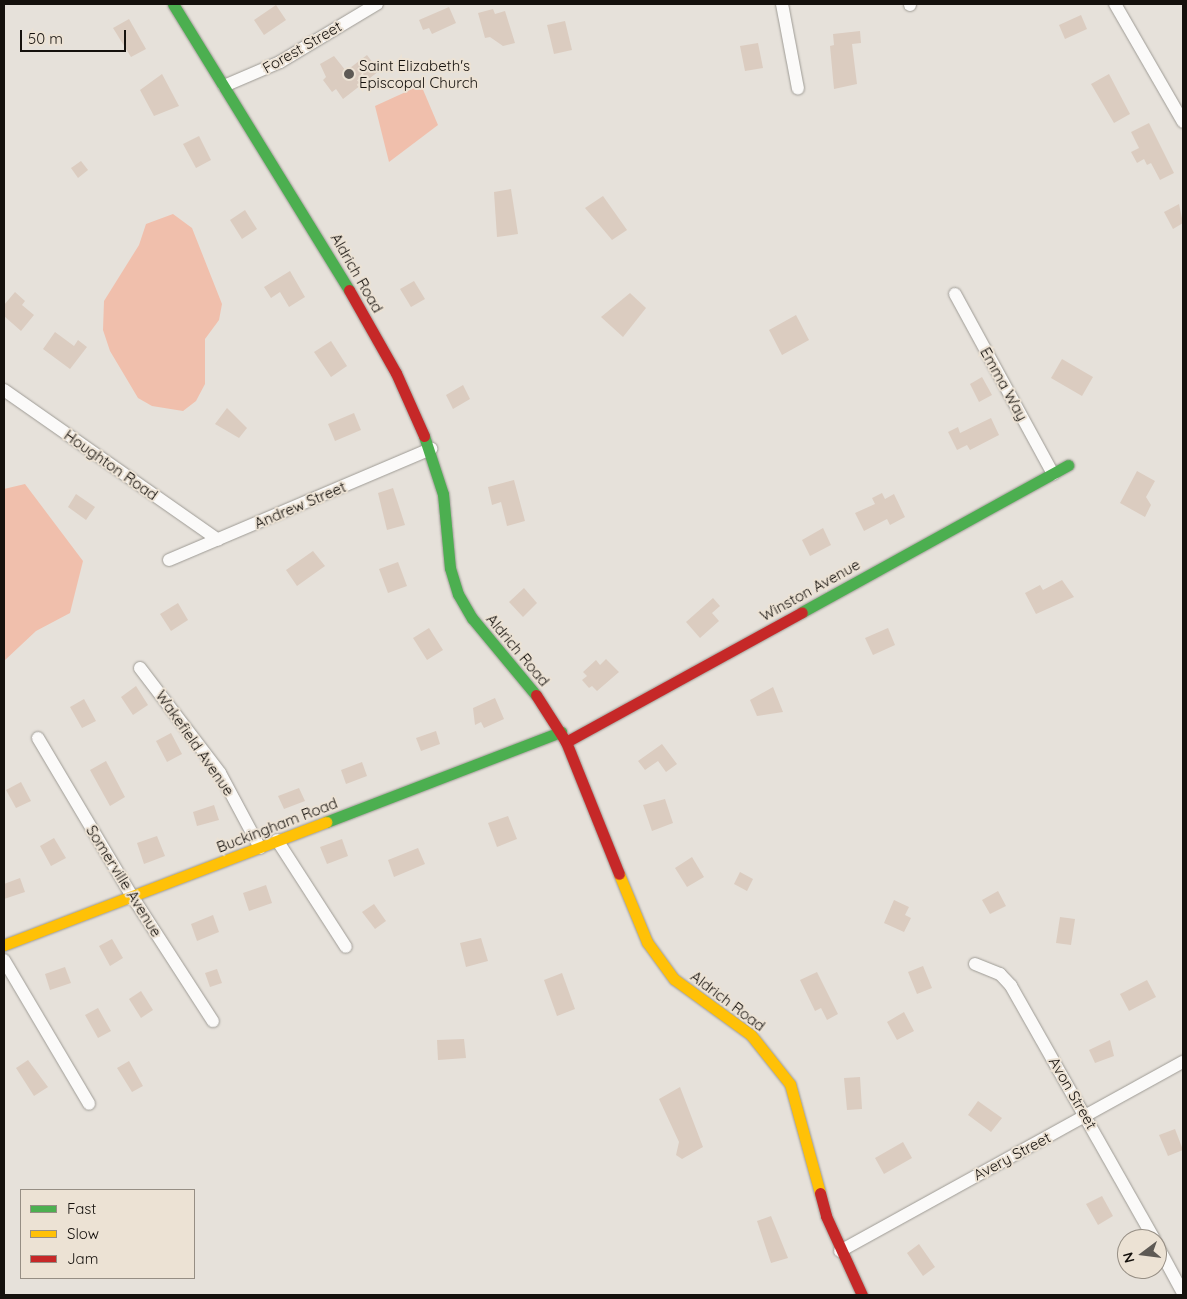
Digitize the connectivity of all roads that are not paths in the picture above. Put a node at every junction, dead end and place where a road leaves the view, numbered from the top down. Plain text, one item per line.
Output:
1 (173, 4) edge
2 (378, 4) edge
3 (782, 4) edge
4 (1115, 4) edge
5 (224, 86) junction
6 (798, 89) dead end
7 (1183, 122) edge
8 (955, 294) dead end
9 (4, 390) edge
10 (431, 449) junction
11 (1068, 466) dead end
12 (1053, 474) junction
13 (218, 540) junction
14 (169, 560) dead end
15 (140, 668) dead end
16 (564, 737) junction
17 (38, 738) dead end
18 (277, 840) junction
19 (260, 848) junction
20 (132, 896) junction
21 (4, 945) edge
22 (346, 947) dead end
23 (4, 960) edge
24 (975, 964) dead end
25 (214, 1021) dead end
26 (1183, 1062) edge
27 (89, 1104) dead end
28 (1087, 1116) junction
29 (1149, 1229) edge
30 (840, 1251) junction
31 (1167, 1263) edge
32 (1183, 1293) edge
33 (862, 1295) edge

1 - 5 street, Aldrich Road
2 - 5 street, Forest Street
3 - 6 street
4 - 7 street
5 - 10 street, Aldrich Road
8 - 12 street, Emma Way
9 - 13 street, Houghton Road
10 - 13 street, Andrew Street
10 - 16 street, Aldrich Road
11 - 12 street, Winston Avenue
12 - 16 street, Winston Avenue
13 - 14 street, Andrew Street
15 - 19 street, Wakefield Avenue
16 - 18 street, Buckingham Road
16 - 30 street, Aldrich Road
17 - 20 street, Somerville Avenue
18 - 19 street, Buckingham Road
18 - 22 street
19 - 20 street, Buckingham Road
20 - 21 street, Buckingham Road
20 - 25 street, Somerville Avenue
23 - 27 street
24 - 28 street, Avon Street
26 - 28 street, Avery Street
28 - 29 street, Avon Street
28 - 30 street, Avery Street
30 - 33 street, Aldrich Road
31 - 32 street

